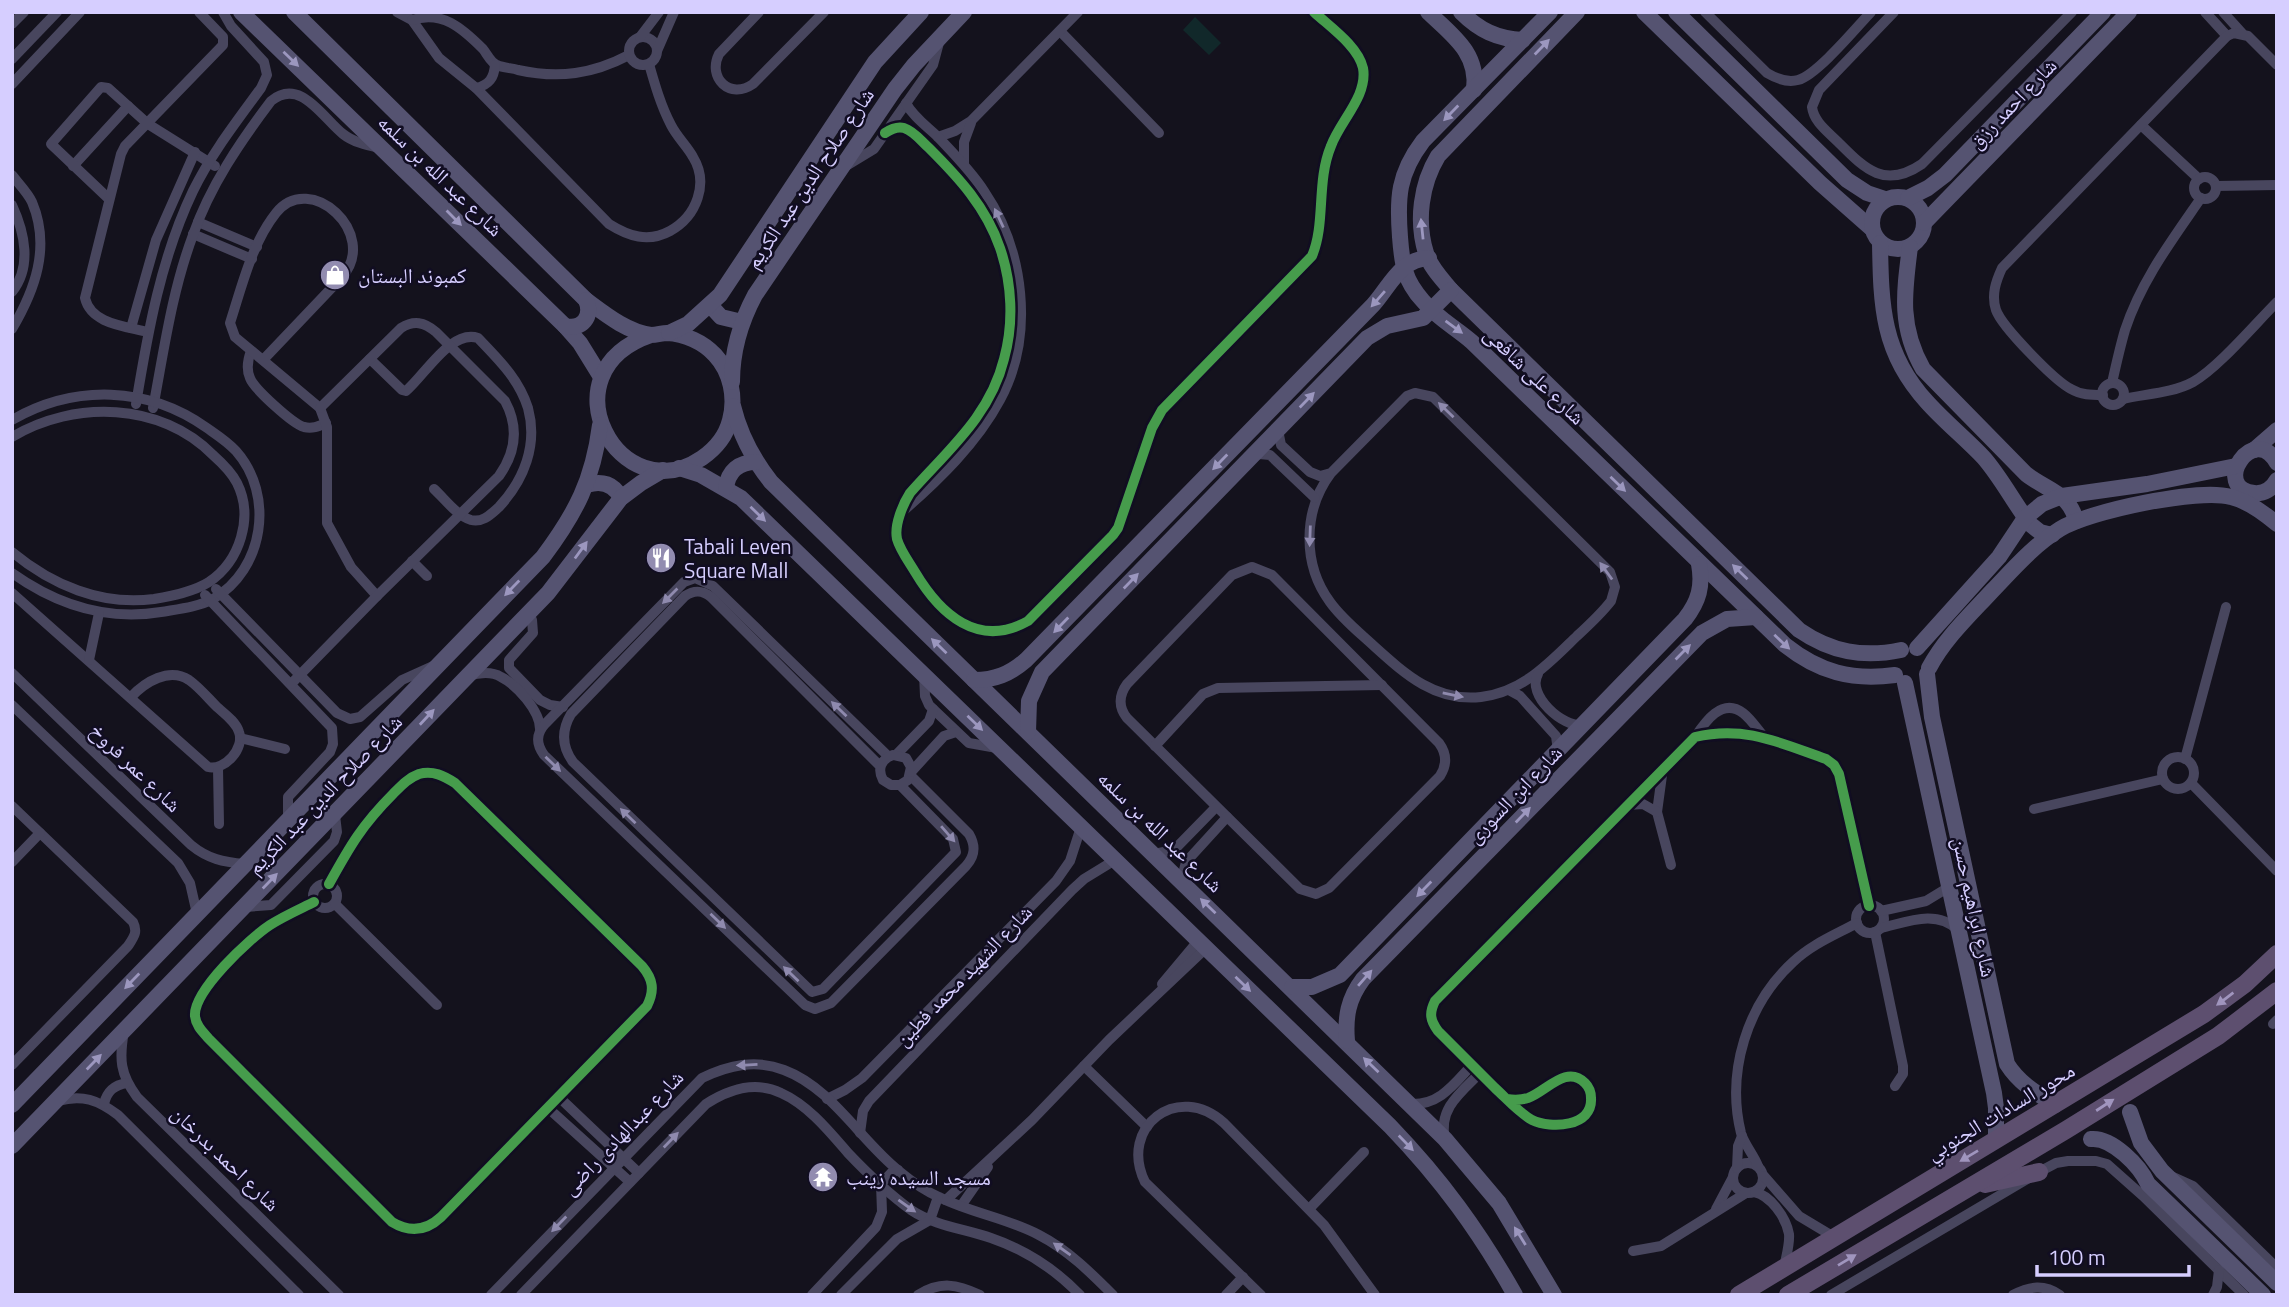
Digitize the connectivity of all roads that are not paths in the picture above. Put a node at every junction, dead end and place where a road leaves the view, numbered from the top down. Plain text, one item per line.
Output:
1 (24, 12) edge
2 (57, 12) edge
3 (80, 12) edge
4 (199, 12) edge
5 (223, 12) edge
6 (242, 12) edge
7 (294, 12) edge
8 (397, 12) edge
9 (659, 12) edge
10 (674, 12) edge
11 (759, 12) edge
12 (824, 12) edge
13 (921, 12) edge
14 (964, 12) edge
15 (1078, 12) edge
16 (1314, 12) edge
17 (1428, 12) edge
18 (1461, 12) edge
19 (1577, 12) edge
20 (1644, 12) edge
21 (1676, 12) edge
22 (1705, 12) edge
23 (1871, 12) edge
24 (1894, 12) edge
25 (2072, 12) edge
26 (2104, 12) edge
27 (2129, 12) edge
28 (2205, 12) edge
29 (2223, 12) edge
30 (1549, 13) edge
31 (447, 17) edge
32 (412, 20) junction
33 (12, 24) edge
34 (1720, 26) junction
35 (1561, 28) junction
36 (1060, 31) junction
37 (2242, 33) junction
38 (941, 36) junction
39 (2227, 36) junction
40 (640, 37) junction
41 (1730, 37) junction
42 (1523, 40) junction
43 (1711, 46) junction
44 (657, 51) junction
45 (629, 55) junction
46 (12, 59) edge
47 (649, 64) junction
48 (495, 65) junction
49 (2277, 65) edge
50 (12, 84) edge
51 (476, 88) junction
52 (1474, 90) junction
53 (906, 103) junction
54 (128, 107) junction
55 (971, 121) junction
56 (148, 124) junction
57 (924, 124) junction
58 (2141, 125) junction
59 (885, 133) junction
60 (1159, 133) dead end
61 (915, 135) junction
62 (938, 137) junction
63 (384, 149) junction
64 (195, 152) junction
65 (954, 154) junction
66 (209, 162) junction
67 (945, 163) junction
68 (964, 164) junction
69 (74, 166) junction
70 (840, 169) junction
71 (223, 171) junction
72 (12, 175) edge
73 (2199, 179) junction
74 (2277, 185) edge
75 (2216, 186) junction
76 (1908, 198) junction
77 (2201, 198) junction
78 (109, 199) junction
79 (1885, 199) junction
80 (12, 205) edge
81 (198, 222) junction
82 (1924, 223) junction
83 (1871, 228) junction
84 (193, 234) junction
85 (1880, 243) junction
86 (257, 247) junction
87 (1910, 247) junction
88 (25, 251) junction
89 (12, 252) edge
90 (1429, 258) junction
91 (252, 259) junction
92 (1402, 268) junction
93 (1451, 290) junction
94 (12, 292) edge
95 (586, 300) junction
96 (2277, 302) edge
97 (710, 305) junction
98 (1431, 310) junction
99 (742, 322) junction
100 (565, 326) junction
101 (131, 328) junction
102 (12, 329) edge
103 (148, 332) junction
104 (668, 333) junction
105 (651, 335) junction
106 (450, 346) junction
107 (250, 351) junction
108 (370, 359) junction
109 (263, 360) junction
110 (601, 377) junction
111 (2112, 383) junction
112 (732, 388) junction
113 (2102, 395) junction
114 (137, 398) junction
115 (2123, 399) junction
116 (155, 401) junction
117 (733, 406) junction
118 (320, 408) junction
119 (988, 412) junction
120 (134, 414) junction
121 (152, 418) junction
122 (12, 420) edge
123 (326, 423) junction
124 (600, 425) junction
125 (1278, 430) junction
126 (2277, 430) edge
127 (13, 435) edge
128 (2255, 450) junction
129 (1253, 456) junction
130 (756, 462) junction
131 (2277, 463) edge
132 (2236, 466) junction
133 (1306, 468) junction
134 (671, 469) junction
135 (1331, 473) junction
136 (1296, 478) junction
137 (2277, 480) edge
138 (587, 485) junction
139 (726, 488) junction
140 (434, 489) dead end
141 (2062, 496) junction
142 (2247, 497) junction
143 (621, 498) junction
144 (1315, 498) junction
145 (461, 514) junction
146 (2025, 518) junction
147 (2076, 521) junction
148 (2277, 524) edge
149 (2052, 535) junction
150 (12, 552) edge
151 (412, 561) junction
152 (1699, 564) junction
153 (12, 573) edge
154 (427, 576) dead end
155 (210, 581) junction
156 (199, 587) junction
157 (12, 593) edge
158 (220, 594) junction
159 (377, 596) junction
160 (209, 600) junction
161 (2226, 607) dead end
162 (99, 613) junction
163 (527, 613) junction
164 (1756, 617) junction
165 (757, 636) junction
166 (1909, 649) junction
167 (89, 660) junction
168 (438, 664) junction
169 (508, 665) junction
170 (1928, 671) junction
171 (12, 673) edge
172 (924, 674) junction
173 (1538, 674) junction
174 (300, 675) junction
175 (498, 676) junction
176 (465, 677) junction
177 (1900, 679) junction
178 (974, 680) junction
179 (291, 684) junction
180 (1382, 685) junction
181 (1509, 690) junction
182 (131, 697) junction
183 (12, 705) edge
184 (933, 709) junction
185 (1599, 709) junction
186 (566, 710) junction
187 (1613, 723) junction
188 (1583, 725) junction
189 (540, 729) junction
190 (956, 732) junction
191 (1028, 732) junction
192 (1695, 737) junction
193 (240, 738) junction
194 (1765, 738) junction
195 (1155, 746) junction
196 (1000, 748) junction
197 (1044, 748) junction
198 (285, 749) dead end
199 (1558, 752) junction
200 (893, 755) junction
201 (2185, 759) junction
202 (880, 766) junction
203 (218, 768) junction
204 (1663, 768) junction
205 (1022, 770) junction
206 (911, 774) junction
207 (2163, 779) junction
208 (2191, 783) junction
209 (901, 785) junction
210 (12, 806) edge
211 (1627, 806) junction
212 (1216, 807) junction
213 (2034, 809) dead end
214 (1657, 812) junction
215 (335, 815) junction
216 (1227, 817) junction
217 (288, 820) junction
218 (219, 824) dead end
219 (1081, 827) junction
220 (40, 833) junction
221 (187, 842) junction
222 (664, 851) junction
223 (1154, 854) junction
224 (173, 858) junction
225 (1115, 860) junction
226 (1452, 860) junction
227 (655, 861) junction
228 (12, 862) edge
229 (245, 864) junction
230 (1671, 865) dead end
231 (307, 869) junction
232 (2277, 871) edge
233 (1466, 874) junction
234 (297, 879) junction
235 (1967, 882) junction
236 (326, 884) junction
237 (1187, 886) junction
238 (1949, 887) junction
239 (314, 898) junction
240 (335, 904) junction
241 (1869, 906) junction
242 (245, 907) junction
243 (1881, 911) junction
244 (898, 913) junction
245 (197, 914) junction
246 (1857, 923) junction
247 (910, 924) junction
248 (1878, 930) junction
249 (1958, 930) junction
250 (879, 932) junction
251 (890, 943) junction
252 (1202, 944) junction
253 (157, 954) junction
254 (2277, 954) edge
255 (179, 975) junction
256 (1292, 987) junction
257 (2277, 991) edge
258 (437, 1005) dead end
259 (124, 1031) junction
260 (1347, 1041) junction
261 (12, 1065) edge
262 (1084, 1066) junction
263 (1476, 1069) junction
264 (788, 1071) junction
265 (127, 1083) junction
266 (1895, 1086) dead end
267 (2135, 1086) junction
268 (781, 1093) junction
269 (559, 1097) junction
270 (827, 1099) junction
271 (1507, 1099) junction
272 (55, 1102) junction
273 (104, 1104) junction
274 (1411, 1104) junction
275 (12, 1105) edge
276 (2054, 1105) junction
277 (548, 1108) junction
278 (1147, 1127) junction
279 (2066, 1130) junction
280 (860, 1133) junction
281 (1742, 1136) junction
282 (1445, 1139) junction
283 (1996, 1140) junction
284 (12, 1146) edge
285 (1364, 1152) dead end
286 (623, 1158) junction
287 (993, 1158) junction
288 (614, 1167) junction
289 (898, 1170) junction
290 (1761, 1171) junction
291 (1735, 1172) junction
292 (2039, 1172) junction
293 (639, 1173) junction
294 (2163, 1173) junction
295 (630, 1182) junction
296 (881, 1184) junction
297 (1969, 1188) junction
298 (2148, 1189) junction
299 (1750, 1192) junction
300 (942, 1199) junction
301 (961, 1206) junction
302 (1310, 1208) junction
303 (1712, 1214) junction
304 (930, 1220) junction
305 (1834, 1237) junction
306 (1633, 1251) dead end
307 (2211, 1253) junction
308 (1784, 1268) junction
309 (2277, 1268) edge
310 (2219, 1270) junction
311 (1244, 1277) junction
312 (2277, 1283) edge
313 (1553, 1294) edge
314 (299, 1295) edge
315 (339, 1295) edge
316 (491, 1295) edge
317 (521, 1295) edge
318 (812, 1295) edge
319 (841, 1295) edge
320 (918, 1295) edge
321 (980, 1295) edge
322 (1080, 1295) edge
323 (1113, 1295) edge
324 (1226, 1295) edge
325 (1261, 1295) edge
326 (1375, 1295) edge
327 (1516, 1295) edge
328 (1739, 1295) edge
329 (1788, 1295) edge
330 (1831, 1295) edge
331 (2013, 1295) edge
332 (2060, 1295) edge
333 (2213, 1295) edge
334 (2244, 1295) edge
335 (2263, 1295) edge

1 - 33 street
2 - 46 street
3 - 50 street
4 - 56 street
5 - 66 street
6 -> 63 street, شارع عبد الله بن سلمه
7 - 95 street, شارع عبد الله بن سلمه
8 - 32 street
9 - 40 street
10 - 44 street
11 - 12 street
13 - 97 street, شارع صلاح الدين عبد الكريم
14 - 38 street, شارع صلاح الدين عبد الكريم
15 - 36 street
16 - 119 street
17 - 52 street
18 - 42 street
19 - 35 street, شارع على شافعى
20 - 83 street
21 - 43 street
22 - 34 street
23 - 41 street
24 - 25 street
26 - 76 street, شارع احمد رزق
27 - 82 street, شارع احمد رزق
28 - 39 street
29 - 37 street
30 - 35 street
30 - 42 street, شارع على شافعى
31 - 32 street
31 - 48 street
32 - 51 street
34 - 41 street
34 - 43 street
90 -> 35 street, شارع على شافعى
36 - 55 street
36 - 60 street
37 - 39 street
37 - 49 street
38 - 53 street
38 - 70 street, شارع صلاح الدين عبد الكريم
39 - 58 street
40 - 44 street
40 - 45 street
41 - 43 street
42 - 52 street, شارع على شافعى
43 - 79 street
44 - 47 street
45 - 47 street
45 - 48 street
47 - 51 street
48 - 51 street
52 -> 92 street, شارع على شافعى
53 - 57 street
53 - 59 street
54 - 56 street
54 - 69 street
54 - 69 street
55 - 62 street
55 - 68 street
56 - 64 street
56 - 78 street
57 - 61 street
57 - 62 street
58 - 73 street
58 - 113 street
59 - 61 street
59 - 70 street
61 - 67 street
62 - 65 street
63 - 71 street
63 -> 100 street, شارع عبد الله بن سلمه
64 - 66 street
64 - 101 street
65 - 67 street
65 - 68 street
66 - 71 street
66 - 103 street
67 - 119 street
119 -> 68 street
69 - 78 street
70 - 99 street, شارع صلاح الدين عبد الكريم
71 - 81 street
72 - 102 street
73 - 75 street
73 - 77 street
74 - 75 street
75 - 77 street
76 - 79 street
76 - 82 street
77 - 111 street
78 - 101 street
79 - 83 street
80 - 88 street
81 - 84 street
81 - 86 street
82 - 87 street
83 - 85 street
84 - 91 street
84 - 116 street
85 - 87 street
85 - 146 street
86 - 91 street
86 - 109 street
87 - 141 street
88 - 89 street
88 - 94 street
90 - 92 street
90 - 93 street, شارع على شافعى
91 - 107 street
92 - 98 street, شارع على شافعى
92 -> 178 street
93 - 98 street
166 -> 93 street, شارع على شافعى
95 - 100 street
95 - 105 street, شارع عبد الله بن سلمه
96 - 115 street
97 - 99 street
97 - 104 street, شارع صلاح الدين عبد الكريم
125 -> 98 street
98 -> 152 street, شارع على شافعى
99 - 112 street, شارع صلاح الدين عبد الكريم
100 - 110 street, شارع عبد الله بن سلمه
101 - 103 street
103 - 114 street
104 - 105 street
104 - 112 street
105 - 110 street
106 - 108 street
106 - 108 street
106 - 145 street
106 - 145 street
107 - 109 street
107 - 123 street
108 - 118 street
109 - 118 street
110 - 124 street
111 - 113 street
111 - 115 street
112 - 117 street
113 - 115 street
114 - 116 street
114 - 120 street
114 - 122 street
116 - 121 street
116 - 158 street
117 - 130 street, شارع عبد الله بن سلمه
117 - 134 street
118 - 123 street
120 - 121 street
120 - 127 street
121 - 155 street
123 - 159 street
124 - 134 street
124 - 138 street, شارع صلاح الدين عبد الكريم
125 - 129 street
125 - 133 street
126 - 128 street
128 - 131 street
128 - 132 street
129 - 136 street
191 -> 129 street
130 - 139 street
178 -> 130 street, شارع عبد الله بن سلمه
132 - 141 street
132 - 142 street
133 - 135 street
133 - 136 street
134 - 139 street
134 - 143 street, شارع صلاح الدين عبد الكريم
135 - 144 street
173 -> 135 street
136 - 144 street
137 - 142 street
138 - 143 street
138 -> 168 street, شارع صلاح الدين عبد الكريم
139 -> 172 street
140 - 145 street
141 - 146 street
141 - 147 street
142 - 147 street
142 - 148 street
163 -> 143 street, شارع صلاح الدين عبد الكريم
144 -> 181 street
145 - 151 street
146 - 149 street
146 - 166 street
147 - 149 street
149 - 170 street
150 - 156 street
151 - 154 street
151 - 159 street
152 - 164 street, شارع على شافعى
152 - 185 street, شارع ابن السورى
153 - 162 street
155 - 156 street
155 - 158 street
156 - 160 street
157 - 167 street
158 - 160 street
158 - 174 street
159 - 174 street
160 - 162 street
160 - 179 street
161 - 201 street
162 - 167 street
163 - 169 street
163 - 176 street, شارع صلاح الدين عبد الكريم
164 -> 177 street, شارع على شافعى
187 -> 164 street, شارع ابن السورى
165 - 186 street
200 -> 165 street
165 - 202 street
166 - 170 street
166 - 177 street
167 - 182 street
168 - 174 street
168 - 217 street, شارع صلاح الدين عبد الكريم
169 - 175 street
169 - 186 street
170 - 177 street
170 - 235 street, شارع ابراهيم حسن
171 - 221 street, شارع عمر فروخ
172 - 184 street
172 -> 196 street
173 - 181 street
173 - 188 street
174 - 179 street
175 - 176 street
175 - 189 street
215 -> 176 street, شارع صلاح الدين عبد الكريم
177 - 238 street, شارع ابراهيم حسن
178 - 191 street, شارع عبد الله بن سلمه
179 - 217 street
180 - 195 street
180 - 195 street
180 - 216 street
181 - 199 street
182 - 193 street
182 - 203 street
183 - 224 street, شارع عمر فروخ
184 - 190 street
184 - 200 street
185 - 187 street
185 - 188 street, شارع ابن السورى
186 - 189 street
222 -> 186 street
233 -> 187 street, شارع ابن السورى
188 - 199 street, شارع ابن السورى
189 -> 227 street
190 - 196 street
190 - 206 street
191 - 197 street, شارع عبد الله بن سلمه
192 - 194 street
192 - 194 street
192 - 204 street
193 - 198 street
193 - 203 street
194 - 241 street
195 - 212 street
196 - 205 street
197 - 205 street
197 - 223 street, شارع عبد الله بن سلمه
199 - 226 street, شارع ابن السورى
200 - 202 street
200 - 206 street
201 - 207 street
201 - 208 street
202 - 209 street
203 - 218 street
204 - 211 street
204 - 214 street
205 - 219 street
206 - 209 street
206 - 247 street
207 - 208 street
207 - 213 street
208 - 232 street
209 -> 244 street
210 - 220 street
211 - 214 street
211 - 263 street
212 - 216 street
212 - 223 street
214 - 230 street
215 - 231 street
242 -> 215 street, شارع صلاح الدين عبد الكريم
216 - 237 street
217 - 229 street, شارع صلاح الدين عبد الكريم
219 - 225 street
219 - 270 street, شارع الشهيد محمد فطين
220 - 228 street
220 - 261 street
221 - 224 street
221 - 229 street, شارع عمر فروخ
222 - 227 street
250 -> 222 street
223 - 237 street, شارع عبد الله بن سلمه
224 - 245 street, شارع عمر فروخ
225 - 252 street
225 - 280 street, شارع الشهيد محمد فطين
226 - 233 street
226 -> 256 street, شارع ابن السورى
227 -> 251 street
229 - 245 street, شارع صلاح الدين عبد الكريم
231 - 234 street
231 - 236 street
260 -> 233 street, شارع ابن السورى
234 - 239 street
234 - 242 street
235 - 238 street
235 - 276 street, شارع ابراهيم حسن
236 - 239 street
236 - 240 street
236 - 269 street
256 -> 237 street, شارع عبد الله بن سلمه
238 - 243 street
238 - 249 street, شارع ابراهيم حسن
239 - 240 street
239 - 277 street
240 - 258 street
241 - 243 street
241 - 246 street
242 - 255 street, شارع صلاح الدين عبد الكريم
243 - 248 street
244 - 247 street
244 - 250 street
245 - 253 street, شارع صلاح الدين عبد الكريم
246 - 248 street
246 - 281 street
247 - 251 street
248 - 249 street
248 - 266 street
249 - 283 street, شارع ابراهيم حسن
250 - 251 street
252 - 262 street
252 -> 327 street
253 - 255 street
253 -> 275 street, شارع صلاح الدين عبد الكريم
254 -> 276 main road, محور السادات الجنوبي
255 - 259 street, شارع صلاح الدين عبد الكريم
256 - 260 street, شارع عبد الله بن سلمه
257 - 267 main road
259 - 265 street
272 -> 259 street, شارع صلاح الدين عبد الكريم
274 -> 260 street, شارع عبد الله بن سلمه
262 - 278 street
262 - 287 street
263 - 271 street
263 - 274 street
263 - 282 street
264 - 268 street
264 - 270 street, شارع عبدالهادى راضى
264 -> 286 street, شارع عبدالهادى راضى
265 - 273 street
265 - 315 street, شارع احمد بدرخان
279 -> 267 main road
267 - 294 street
293 -> 268 street, شارع عبدالهادى راضى
268 - 296 street, شارع عبدالهادى راضى
269 - 277 street
269 - 286 street
270 - 280 street, شارع عبدالهادى راضى
271 - 271 street
272 - 273 street
272 - 284 street, شارع صلاح الدين عبد الكريم
273 - 314 street
274 - 282 street, شارع عبد الله بن سلمه
276 - 283 main road, محور السادات الجنوبي
277 - 288 street
278 - 302 street
278 - 311 street
279 - 297 main road
279 - 298 street
280 - 289 street, شارع عبدالهادى راضى
281 - 290 street
281 - 291 street
313 -> 282 street, شارع عبد الله بن سلمه
283 -> 305 main road, محور السادات الجنوبي
285 - 302 street
286 - 288 street, شارع عبدالهادى راضى
286 - 293 street
287 - 300 street
287 - 301 street
288 - 295 street
288 -> 316 street, شارع عبدالهادى راضى
289 - 296 street
289 - 300 street, شارع عبدالهادى راضى
290 - 291 street
290 - 299 street
290 - 305 street
291 - 299 street
291 - 303 street
292 - 297 main road
292 - 298 street
292 - 330 street
293 - 295 street, شارع عبدالهادى راضى
294 - 298 street
294 - 309 street
294 - 312 street
295 - 317 street, شارع عبدالهادى راضى
296 -> 304 street, شارع عبدالهادى راضى
296 - 318 street
329 -> 297 main road
298 - 307 street
299 - 303 street
299 - 308 street
300 - 301 street, شارع عبدالهادى راضى
300 - 304 street
323 -> 301 street, شارع عبدالهادى راضى
302 - 326 street
303 - 306 street
304 - 319 street
304 - 322 street, شارع عبدالهادى راضى
305 - 308 main road, محور السادات الجنوبي
307 - 310 street
307 - 335 street
308 - 328 main road, محور السادات الجنوبي
310 - 333 street
310 - 334 street
311 - 324 street
311 - 325 street
320 - 321 street
331 - 332 street

